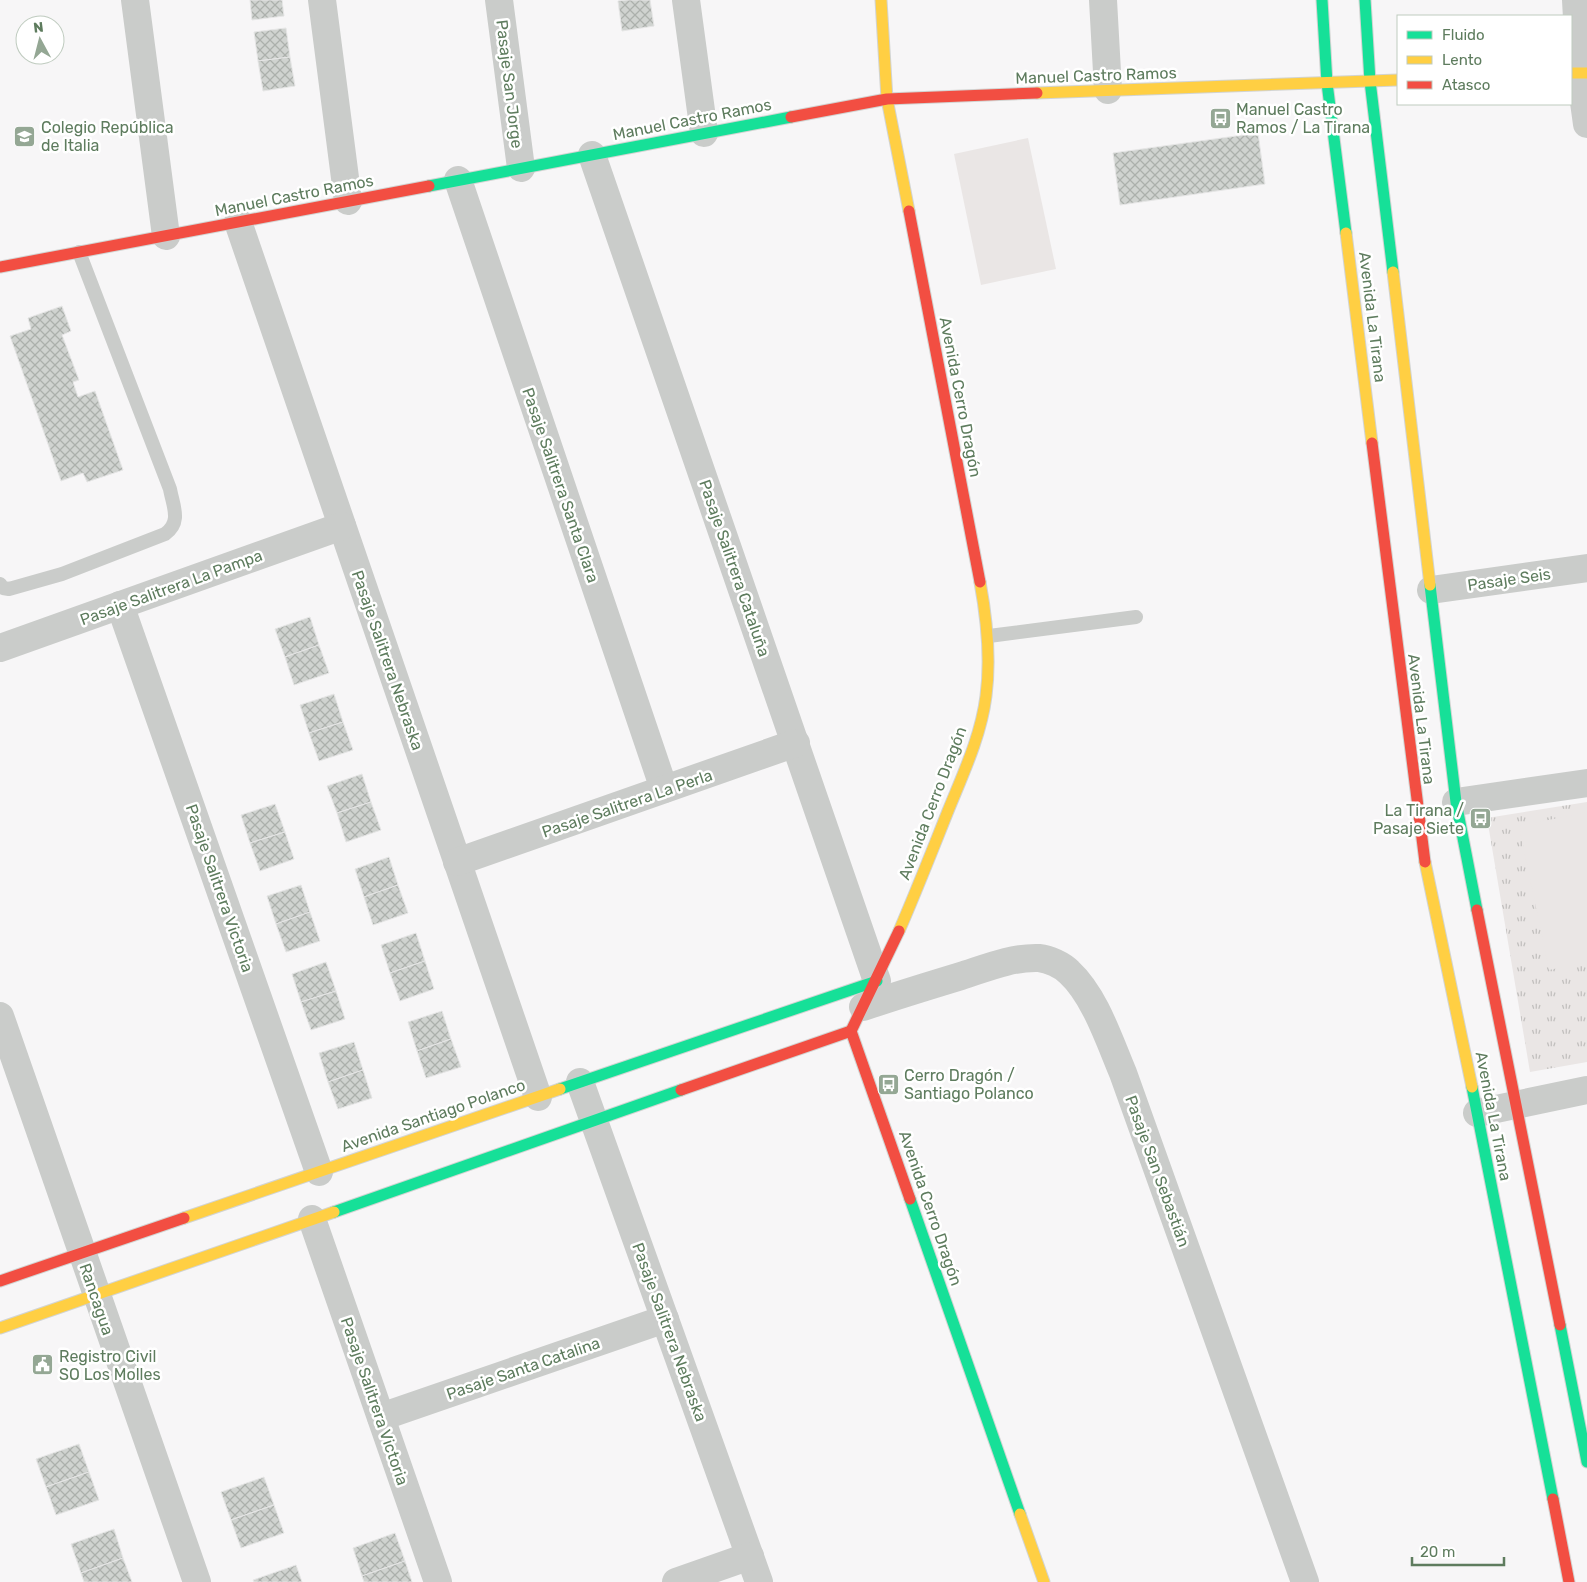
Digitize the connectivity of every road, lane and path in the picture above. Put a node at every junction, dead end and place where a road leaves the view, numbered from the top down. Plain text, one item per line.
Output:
1 (135, 0) edge
2 (322, 0) edge
3 (499, 0) edge
4 (686, 0) edge
5 (881, 0) edge
6 (1103, 0) edge
7 (1322, 0) edge
8 (1365, 0) edge
9 (1576, 0) edge
10 (1579, 73) edge
11 (1397, 80) edge
12 (1370, 81) junction
13 (1327, 82) junction
14 (1108, 90) junction
15 (887, 98) junction
16 (1587, 124) edge
17 (704, 133) junction
18 (592, 155) junction
19 (521, 168) junction
20 (458, 180) junction
21 (348, 201) junction
22 (238, 222) junction
23 (166, 236) junction
24 (79, 252) junction
25 (0, 267) edge
26 (342, 526) junction
27 (1587, 568) edge
28 (0, 584) edge
29 (1431, 590) junction
30 (120, 605) junction
31 (1136, 616) dead end
32 (989, 636) junction
33 (0, 648) edge
34 (796, 743) junction
35 (1587, 783) edge
36 (664, 789) junction
37 (1456, 802) junction
38 (457, 862) junction
39 (876, 981) junction
40 (0, 1016) edge
41 (857, 1019) junction
42 (580, 1082) junction
43 (1587, 1090) edge
44 (538, 1096) junction
45 (1515, 1105) junction
46 (1477, 1113) junction
47 (594, 1120) junction
48 (319, 1172) junction
49 (312, 1219) junction
50 (81, 1253) junction
51 (0, 1281) edge
52 (96, 1294) junction
53 (665, 1319) junction
54 (0, 1328) edge
55 (381, 1417) junction
56 (1587, 1462) edge
57 (750, 1556) junction
58 (197, 1582) edge
59 (438, 1582) edge
60 (676, 1582) edge
61 (759, 1582) edge
62 (1044, 1582) edge
63 (1305, 1582) edge
64 (1569, 1582) edge

1 - 23 street
2 - 21 street
3 - 19 street, Pasaje San Jorge
4 - 17 street
5 - 15 main road, Avenida Cerro Dragón
6 - 14 street
7 - 13 main road, Avenida La Tirana
8 - 12 main road, Avenida La Tirana
9 - 10 street
10 - 16 street
11 - 12 main road, Manuel Castro Ramos
12 - 13 main road, Manuel Castro Ramos
12 - 29 main road, Avenida La Tirana
13 - 14 main road, Manuel Castro Ramos
13 - 46 main road, Avenida La Tirana
14 - 15 main road, Manuel Castro Ramos
15 - 17 main road, Manuel Castro Ramos
15 - 32 main road, Avenida Cerro Dragón
17 - 18 main road, Manuel Castro Ramos
18 - 19 main road, Manuel Castro Ramos
18 - 34 street, Pasaje Salitrera Cataluña
19 - 20 main road, Manuel Castro Ramos
20 - 21 main road, Manuel Castro Ramos
20 - 36 street, Pasaje Salitrera Santa Clara
21 - 22 main road, Manuel Castro Ramos
22 - 23 main road, Manuel Castro Ramos
22 - 26 street, Pasaje Salitrera Nebraska
23 - 24 main road, Manuel Castro Ramos
24 - 25 main road, Manuel Castro Ramos
24 - 28 lane
26 - 30 street, Pasaje Salitrera La Pampa
26 - 38 street, Pasaje Salitrera Nebraska
27 - 29 street, Pasaje Seis
29 - 37 main road, Avenida La Tirana
30 - 33 street, Pasaje Salitrera La Pampa
30 - 48 street, Pasaje Salitrera Victoria
31 - 32 lane
32 - 39 main road, Avenida Cerro Dragón
34 - 36 street, Pasaje Salitrera La Perla
34 - 39 street, Pasaje Salitrera Cataluña
35 - 37 street
36 - 38 street, Pasaje Salitrera La Perla
37 - 45 main road, Avenida La Tirana
38 - 44 street, Pasaje Salitrera Nebraska
39 - 41 main road, Avenida Cerro Dragón
39 - 42 main road, Avenida Santiago Polanco
40 - 50 street, Rancagua
41 - 47 main road
41 - 62 main road, Avenida Cerro Dragón
41 - 63 street, Pasaje San Sebastián
42 - 44 main road, Avenida Santiago Polanco
42 - 47 street, Pasaje Salitrera Nebraska
43 - 45 street
44 - 48 main road, Avenida Santiago Polanco
45 - 46 street
45 - 56 main road, Avenida La Tirana
46 - 64 main road, Avenida La Tirana
47 - 49 main road
47 - 53 street, Pasaje Salitrera Nebraska
48 - 50 main road, Avenida Santiago Polanco
49 - 52 main road
49 - 55 street, Pasaje Salitrera Victoria
50 - 51 main road, Avenida Santiago Polanco
50 - 52 street, Rancagua
52 - 54 main road
52 - 58 street, Rancagua
53 - 55 street, Pasaje Santa Catalina
53 - 57 street, Pasaje Salitrera Nebraska
55 - 59 street, Pasaje Salitrera Victoria
57 - 60 street
57 - 61 street, Pasaje Salitrera Nebraska

